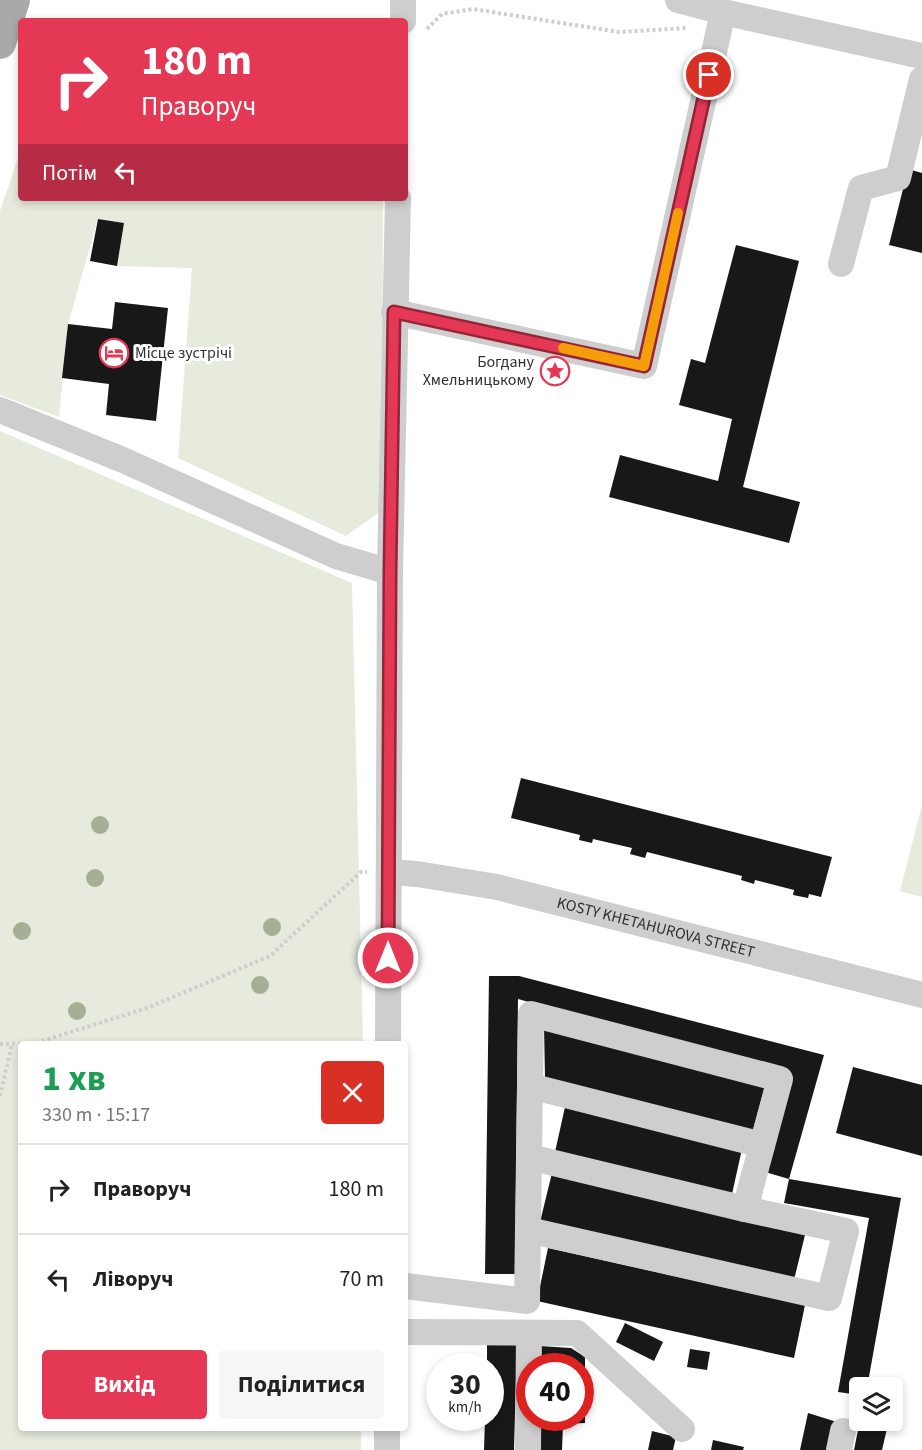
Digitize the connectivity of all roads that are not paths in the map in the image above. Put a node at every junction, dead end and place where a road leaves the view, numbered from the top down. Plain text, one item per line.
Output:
1 (14, 0) edge
2 (403, 0) edge
3 (678, 0) edge
4 (723, 12) junction
5 (408, 18) edge
6 (0, 43) edge
7 (922, 56) edge
8 (922, 79) edge
9 (398, 201) edge
10 (841, 264) dead end
11 (394, 312) junction
12 (0, 410) edge
13 (390, 572) junction
14 (389, 872) junction
15 (922, 995) edge
16 (388, 1041) edge
17 (530, 1086) junction
18 (762, 1145) junction
19 (529, 1157) junction
20 (745, 1209) junction
21 (528, 1230) junction
22 (408, 1286) edge
23 (408, 1332) edge
24 (529, 1333) junction
25 (682, 1429) dead end
26 (387, 1431) edge
27 (387, 1450) edge
28 (528, 1450) edge

1 - 6 main road
2 - 5 street
3 - 4 street
4 - 7 street
4 - 11 street
8 - 10 street
9 - 11 street
11 - 13 street
12 - 13 street
13 - 14 street
14 - 15 street, KOSTY KHETAHUROVA STREET
14 - 16 street
17 - 18 street
17 - 18 street
17 - 19 street
18 - 20 street
19 - 20 street
19 - 21 street
20 - 21 street
21 - 22 street
23 - 24 street
24 - 25 street
24 - 28 street
26 - 27 street

